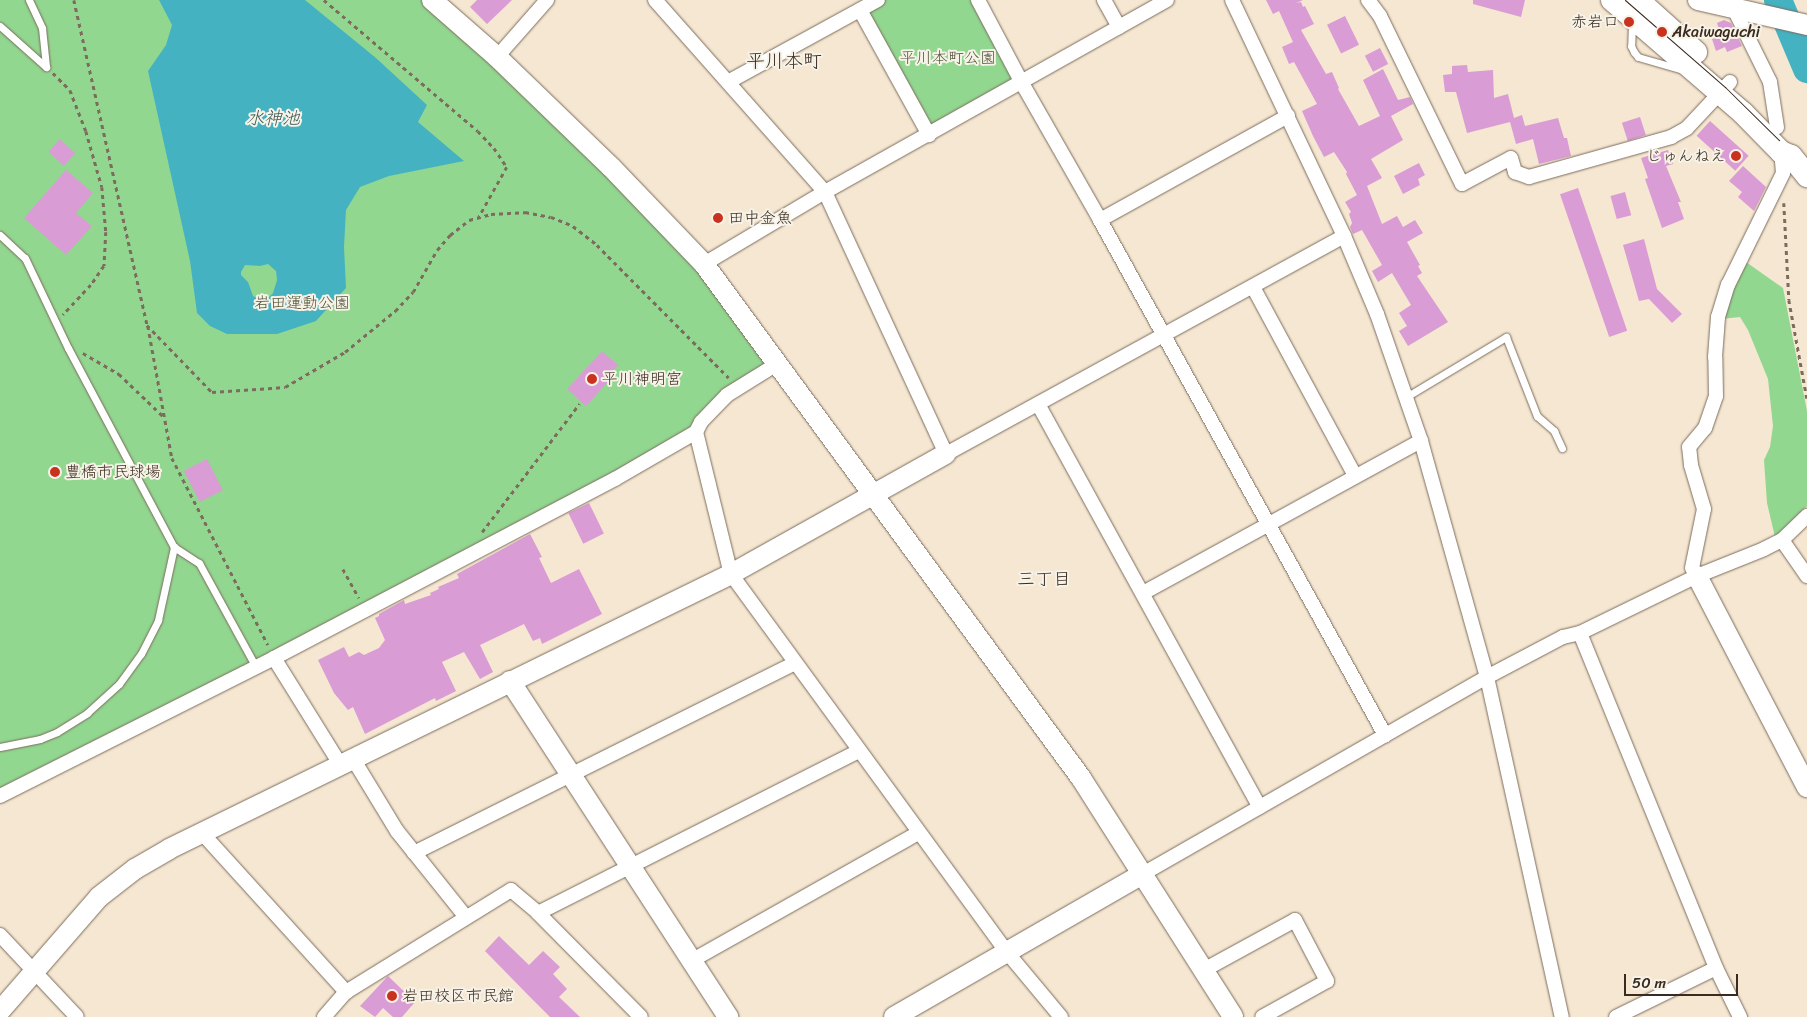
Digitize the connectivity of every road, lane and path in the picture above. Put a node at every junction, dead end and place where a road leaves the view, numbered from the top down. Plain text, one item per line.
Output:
1 (74, 0) edge
2 (324, 0) edge
3 (432, 0) edge
4 (547, 0) edge
5 (655, 0) edge
6 (878, 0) edge
7 (978, 0) edge
8 (1104, 0) edge
9 (1167, 0) edge
10 (1232, 0) edge
11 (1368, 0) edge
12 (1612, 0) edge
13 (1698, 0) edge
14 (28, 2) edge
15 (1734, 6) edge
16 (1635, 9) edge
17 (860, 10) junction
18 (1807, 25) edge
19 (0, 26) edge
20 (1119, 27) junction
21 (497, 57) junction
22 (46, 67) junction
23 (728, 82) junction
24 (1022, 83) junction
25 (1725, 87) junction
26 (1288, 116) junction
27 (1777, 127) junction
28 (929, 135) junction
29 (1786, 154) junction
30 (1807, 176) edge
31 (825, 192) junction
32 (1784, 202) dead end
33 (478, 218) junction
34 (1100, 220) junction
35 (0, 235) edge
36 (1344, 236) junction
37 (704, 264) junction
38 (1254, 287) junction
39 (56, 323) junction
40 (148, 325) junction
41 (1163, 336) junction
42 (68, 348) junction
43 (778, 364) junction
44 (739, 388) junction
45 (1406, 397) junction
46 (1807, 398) edge
47 (580, 404) dead end
48 (1038, 404) junction
49 (164, 417) junction
50 (696, 432) junction
51 (1421, 441) junction
52 (1562, 448) dead end
53 (946, 454) junction
54 (1355, 476) junction
55 (874, 495) junction
56 (1807, 516) edge
57 (1268, 524) junction
58 (1782, 540) junction
59 (174, 547) junction
60 (472, 555) junction
61 (344, 569) dead end
62 (731, 574) junction
63 (1697, 576) junction
64 (1807, 576) edge
65 (1143, 593) junction
66 (366, 610) junction
67 (1580, 633) junction
68 (274, 658) junction
69 (795, 663) junction
70 (256, 667) junction
71 (1487, 677) junction
72 (510, 681) junction
73 (1385, 735) junction
74 (0, 747) edge
75 (859, 751) junction
76 (346, 760) junction
77 (570, 774) junction
78 (1807, 787) edge
79 (0, 796) edge
80 (1260, 807) junction
81 (202, 833) junction
82 (918, 833) junction
83 (414, 852) junction
84 (630, 865) junction
85 (1141, 875) junction
86 (538, 913) junction
87 (466, 917) junction
88 (0, 935) edge
89 (1006, 951) junction
90 (692, 961) junction
91 (1716, 968) junction
92 (34, 971) junction
93 (1202, 971) junction
94 (346, 992) junction
95 (0, 1010) edge
96 (903, 1015) edge
97 (77, 1017) edge
98 (324, 1017) edge
99 (641, 1017) edge
100 (728, 1017) edge
101 (1061, 1017) edge
102 (1233, 1017) edge
103 (1262, 1017) edge
104 (1562, 1017) edge
105 (1616, 1017) edge
106 (1740, 1017) edge

1 - 40 path
2 - 33 path
3 - 21 street
4 - 21 street
5 - 23 street
6 - 17 street
7 - 24 street
8 - 20 street
9 - 20 street
10 - 26 street
11 - 25 street
12 - 16 main road
13 - 15 street
14 - 22 lane
15 - 18 street
15 - 27 street
16 - 25 main road
16 - 25 main road
17 - 23 street
17 - 28 street
19 - 22 lane
20 - 24 street
21 - 37 street
22 - 39 path
23 - 31 street
24 - 28 street
24 - 34 street
25 - 27 main road
25 - 29 main road
26 - 34 street
26 - 36 street
27 - 29 main road
28 - 31 street
29 - 30 main road
29 - 63 street
31 - 37 street
31 - 53 street
32 - 46 path
33 - 40 path
33 - 44 path
34 - 41 street
35 - 39 lane
36 - 38 street
36 - 45 street
37 - 43 street
38 - 41 street
38 - 54 street
39 - 42 lane
40 - 49 path
41 - 48 street
41 - 57 street
42 - 49 path
42 - 59 lane
43 - 44 street
43 - 55 street
44 - 50 street
45 - 51 street
45 - 52 lane
47 - 60 path
48 - 53 street
48 - 65 street
49 - 68 path
50 - 60 street
50 - 62 street
51 - 54 street
51 - 71 street
53 - 55 street
54 - 57 street
55 - 62 street
55 - 85 street
56 - 58 street
57 - 65 street
57 - 73 street
58 - 63 street
58 - 64 street
59 - 70 lane
59 - 74 lane
60 - 66 street
61 - 66 path
62 - 69 street
62 - 72 street
63 - 67 street
63 - 78 street
65 - 80 street
66 - 68 street
67 - 71 street
67 - 91 street
68 - 70 street
68 - 76 street
69 - 75 street
69 - 77 street
70 - 79 street
71 - 73 street
71 - 104 street
72 - 76 street
72 - 77 street
73 - 80 street
75 - 82 street
75 - 84 street
76 - 81 street
76 - 83 street
77 - 83 street
77 - 84 street
80 - 85 street
81 - 92 street
81 - 94 street
82 - 89 street
82 - 90 street
83 - 87 street
84 - 86 street
84 - 90 street
85 - 89 street
85 - 93 street
86 - 87 street
86 - 99 street
87 - 94 street
88 - 92 street
89 - 96 street
89 - 101 street
90 - 100 street
91 - 105 street
91 - 106 street
92 - 95 street
92 - 97 street
93 - 102 street
93 - 103 street
94 - 98 street

